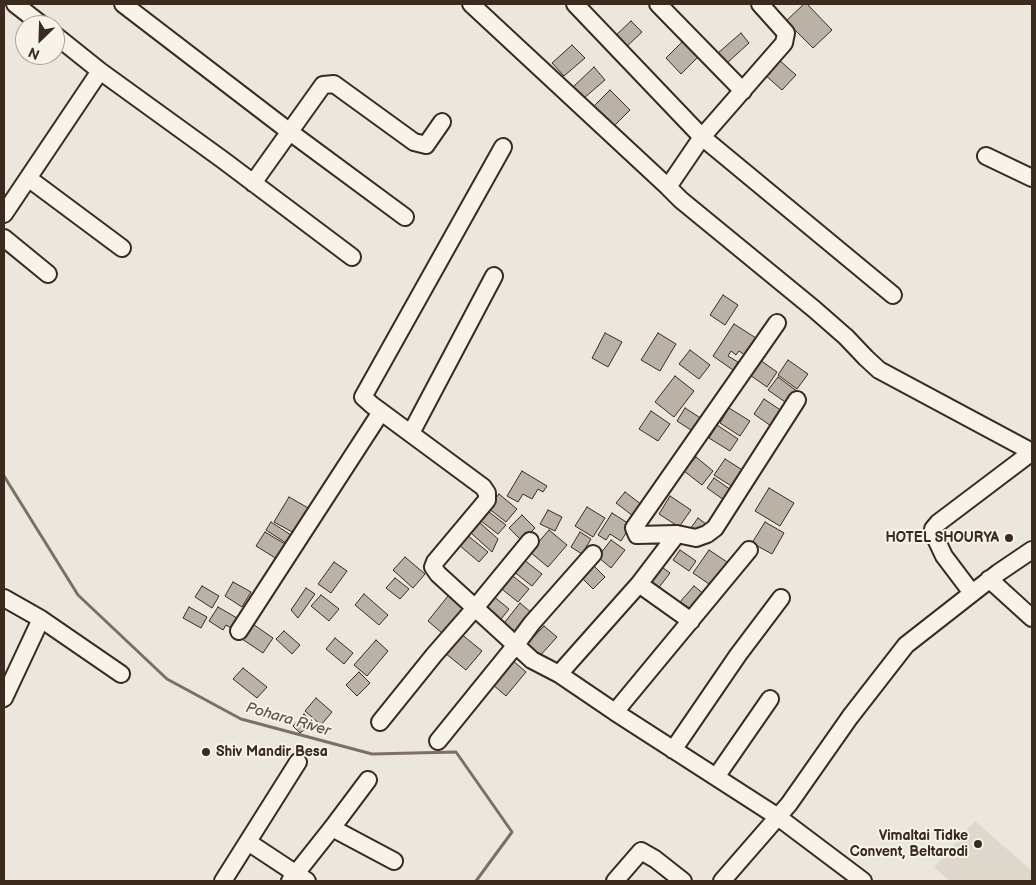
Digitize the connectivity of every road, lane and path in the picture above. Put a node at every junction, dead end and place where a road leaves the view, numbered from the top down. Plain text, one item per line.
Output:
1 (15, 4) edge
2 (123, 4) edge
3 (471, 4) edge
4 (574, 4) edge
5 (658, 4) edge
6 (760, 4) edge
7 (29, 15) edge
8 (65, 43) edge
9 (100, 71) junction
10 (742, 90) junction
11 (442, 122) dead end
12 (290, 132) junction
13 (702, 137) junction
14 (503, 147) dead end
15 (986, 156) dead end
16 (28, 178) junction
17 (1032, 178) edge
18 (254, 183) junction
19 (668, 187) junction
20 (4, 214) edge
21 (405, 217) dead end
22 (4, 238) edge
23 (122, 248) dead end
24 (352, 257) dead end
25 (48, 274) dead end
26 (494, 276) dead end
27 (892, 294) dead end
28 (777, 323) dead end
29 (797, 400) dead end
30 (381, 412) junction
31 (411, 433) junction
32 (1032, 452) edge
33 (677, 534) junction
34 (530, 541) dead end
35 (750, 550) dead end
36 (1032, 550) edge
37 (593, 554) dead end
38 (990, 580) junction
39 (639, 584) junction
40 (972, 593) junction
41 (4, 598) edge
42 (781, 598) dead end
43 (475, 608) junction
44 (1032, 618) edge
45 (41, 619) junction
46 (691, 620) junction
47 (239, 631) dead end
48 (515, 646) junction
49 (121, 674) dead end
50 (559, 674) junction
51 (4, 698) edge
52 (770, 699) dead end
53 (615, 712) junction
54 (380, 722) dead end
55 (438, 741) dead end
56 (673, 750) junction
57 (298, 762) dead end
58 (716, 777) junction
59 (368, 780) dead end
60 (778, 817) junction
61 (332, 828) junction
62 (248, 842) junction
63 (394, 861) dead end
64 (298, 879) edge
65 (223, 881) edge
66 (616, 881) edge
67 (683, 881) edge
68 (722, 881) edge
69 (863, 881) edge

1 - 7 street
2 - 12 street
3 - 19 street
4 - 13 street
5 - 10 street
6 - 10 street
8 - 9 street
9 - 16 street
9 - 18 street
10 - 13 street
11 - 12 street
12 - 18 street
12 - 21 street
13 - 19 street
13 - 27 street
14 - 30 street
15 - 17 street
16 - 20 street
16 - 23 street
18 - 24 street
19 - 32 street
22 - 25 street
26 - 31 street
28 - 33 street
29 - 33 street
30 - 31 street
30 - 47 street
31 - 43 street
32 - 40 street
33 - 39 street
34 - 43 street
35 - 46 street
36 - 38 street
37 - 48 street
38 - 40 street
38 - 44 street
39 - 46 street
39 - 50 street
40 - 60 street
41 - 45 street
42 - 56 street
43 - 48 street
43 - 54 street
45 - 49 street
45 - 51 street
46 - 53 street
48 - 50 street
48 - 55 street
50 - 53 street
52 - 58 street
53 - 56 street
56 - 58 street
57 - 62 street
58 - 60 street
59 - 61 street
60 - 68 street
60 - 69 street
61 - 63 street
61 - 64 street
62 - 64 street
62 - 65 street
66 - 67 street

